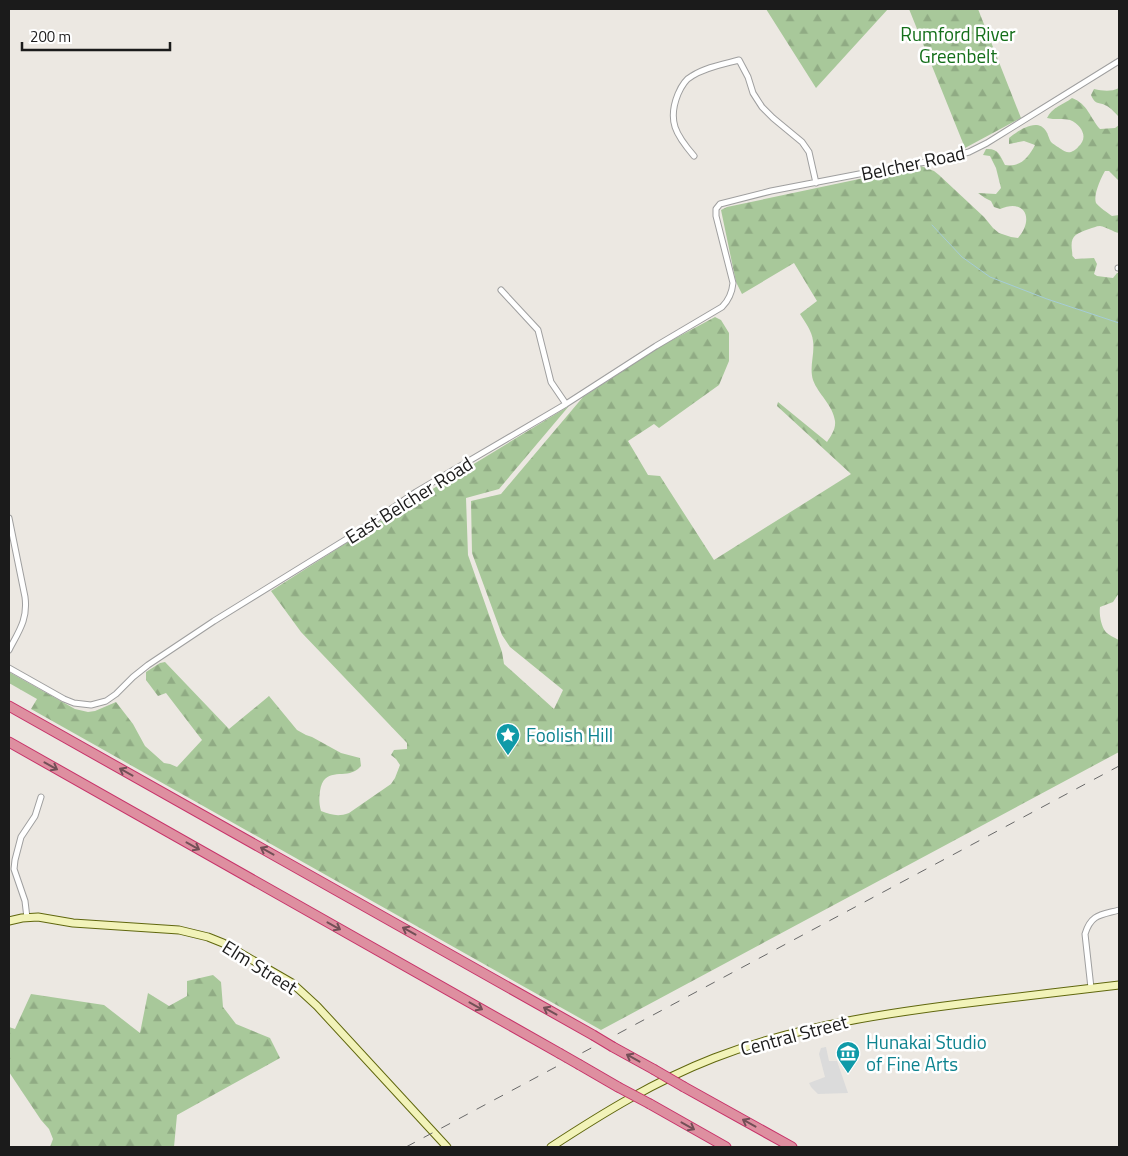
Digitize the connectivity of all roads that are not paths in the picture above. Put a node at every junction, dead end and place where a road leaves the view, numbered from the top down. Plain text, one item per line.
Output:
1 (1119, 61) edge
2 (694, 156) dead end
3 (816, 183) junction
4 (716, 209) joint
5 (501, 290) dead end
6 (566, 404) junction
7 (9, 518) edge
8 (9, 650) edge
9 (9, 668) edge
10 (9, 706) edge
11 (9, 742) edge
12 (41, 797) dead end
13 (1119, 910) edge
14 (27, 918) junction
15 (9, 921) edge
16 (1119, 985) edge
17 (1091, 988) junction
18 (447, 1147) edge
19 (551, 1147) edge
20 (726, 1147) edge
21 (792, 1147) edge

1 - 3 street, Belcher Road
2 - 3 street
3 - 4 street, Belcher Road
4 - 6 street, East Belcher Road
5 - 6 street
6 - 9 street, East Belcher Road
7 - 8 street
21 -> 10 highway, bridge
11 -> 20 highway, bridge
12 - 14 street
13 - 17 street
14 - 15 main road, Elm Street
14 - 18 main road, Elm Street
16 - 17 main road, Central Street
17 - 19 main road, Central Street

